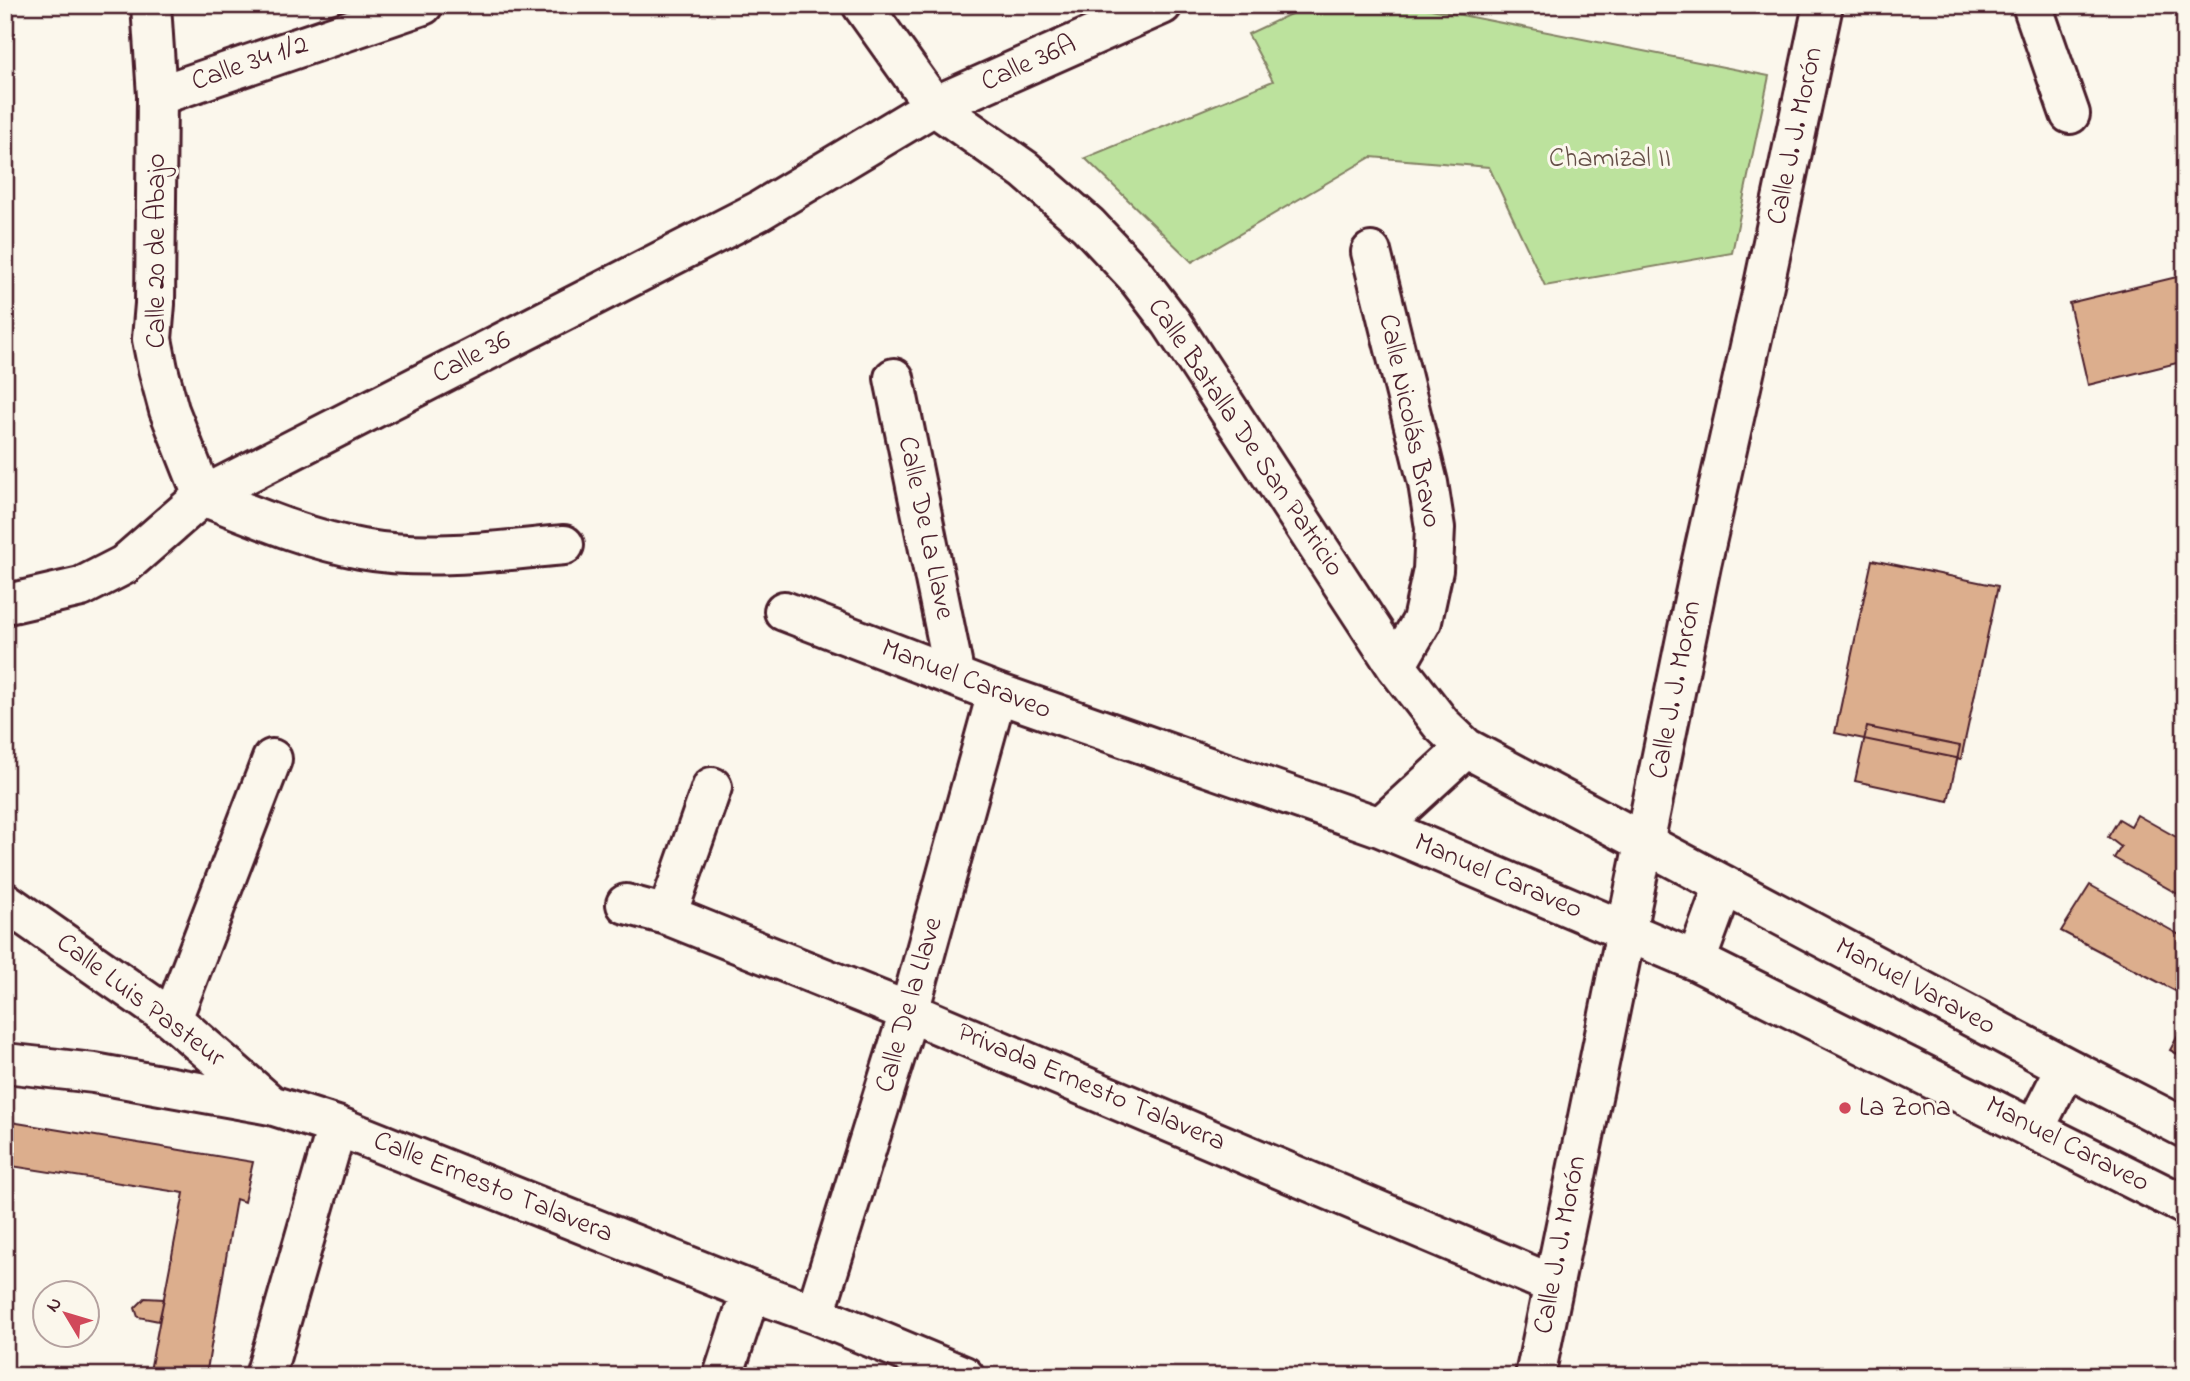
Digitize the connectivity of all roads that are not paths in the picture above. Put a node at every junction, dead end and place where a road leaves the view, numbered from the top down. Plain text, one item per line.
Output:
1 (150, 5) edge
2 (423, 5) edge
3 (862, 5) edge
4 (1162, 5) edge
5 (1823, 5) edge
6 (2032, 5) edge
7 (157, 96) junction
8 (934, 106) junction
9 (2070, 114) dead end
10 (1371, 252) dead end
11 (894, 378) dead end
12 (203, 496) junction
13 (564, 545) dead end
14 (12, 603) dead end
15 (784, 611) dead end
16 (1396, 666) junction
17 (956, 677) junction
18 (997, 693) junction
19 (1466, 748) junction
20 (272, 759) dead end
21 (712, 787) dead end
22 (1380, 827) junction
23 (1645, 844) junction
24 (1724, 885) junction
25 (5, 902) edge
26 (626, 904) dead end
27 (667, 915) junction
28 (1625, 931) junction
29 (1696, 961) junction
30 (909, 1012) junction
31 (172, 1019) junction
32 (5, 1063) edge
33 (2066, 1068) junction
34 (271, 1105) junction
35 (337, 1126) junction
36 (2035, 1128) junction
37 (2185, 1128) edge
38 (2185, 1205) edge
39 (1552, 1284) junction
40 (751, 1291) junction
41 (816, 1314) junction
42 (265, 1376) edge
43 (723, 1376) edge
44 (964, 1376) edge
45 (1535, 1376) edge

1 - 7 street, Calle 20 de Abajo
2 - 7 street, Calle 34 1/2
3 - 8 street, Calle Batalla De San Patricio
4 - 8 street, Calle 36A
5 - 23 street, Calle J. J. Morón
6 - 9 street
7 - 12 street, Calle 20 de Abajo
8 - 12 street, Calle 36
8 - 16 street, Calle Batalla De San Patricio
10 - 16 street, Calle Nicolás Bravo
11 - 17 street, Calle De La Llave
12 - 13 street
12 - 14 street, Calle 36
15 - 17 street, Manuel Caraveo
16 - 19 street, Calle Batalla De San Patricio
17 - 18 street, Manuel Caraveo
18 - 22 street, Manuel Caraveo
18 - 30 street, Calle De la Llave
19 - 22 street
19 - 23 street, Calle Batalla De San Patricio
20 - 31 street
21 - 27 street
22 - 28 street, Manuel Caraveo
23 - 24 street, Manuel Varaveo
23 - 28 street, Calle J. J. Morón
24 - 29 street
24 - 33 street, Manuel Varaveo
25 - 31 street, Calle Luis Pasteur
26 - 27 street, Privada Ernesto Talavera
27 - 30 street, Privada Ernesto Talavera
28 - 29 street, Manuel Caraveo
28 - 39 street, Calle J. J. Morón
29 - 36 street, Manuel Caraveo
30 - 39 street, Privada Ernesto Talavera
30 - 41 street, Calle De la Llave
31 - 34 street, Calle Luis Pasteur
32 - 34 street, Calle Ernesto Talavera
33 - 36 street
33 - 37 street, Manuel Varaveo
34 - 35 street, Calle Ernesto Talavera
35 - 40 street, Calle Ernesto Talavera
35 - 42 street
36 - 38 street, Manuel Caraveo
39 - 45 street, Calle J. J. Morón
40 - 41 street, Calle Ernesto Talavera
40 - 43 street
41 - 44 street, Calle Ernesto Talavera

